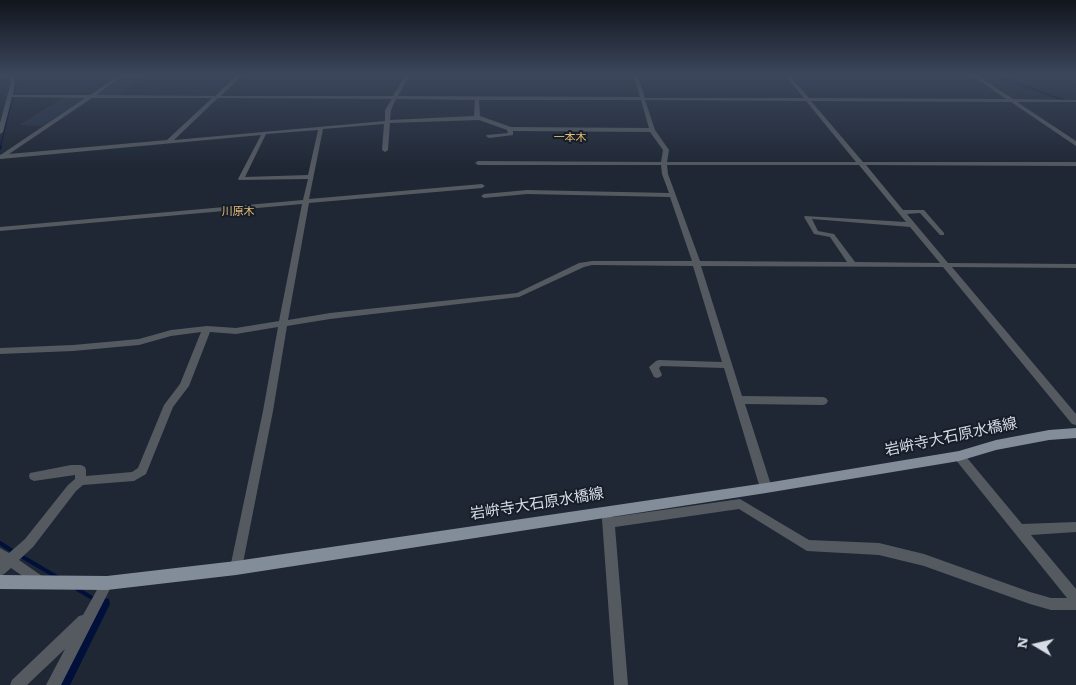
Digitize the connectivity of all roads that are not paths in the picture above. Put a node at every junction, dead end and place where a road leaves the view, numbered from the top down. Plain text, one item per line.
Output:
1 (5, 106) edge
2 (77, 106) edge
3 (206, 106) edge
4 (390, 106) edge
5 (477, 106) edge
6 (646, 106) edge
7 (813, 106) edge
8 (1021, 106) edge
9 (477, 118) junction
10 (386, 122) junction
11 (1, 125) edge
12 (510, 129) junction
13 (321, 130) junction
14 (652, 130) junction
15 (0, 132) edge
16 (264, 134) junction
17 (489, 136) dead end
18 (168, 142) junction
19 (1076, 144) edge
20 (385, 150) dead end
21 (1, 157) edge
22 (478, 163) dead end
23 (664, 164) junction
24 (862, 164) junction
25 (1076, 164) edge
26 (310, 177) junction
27 (482, 186) dead end
28 (672, 195) junction
29 (484, 196) dead end
30 (305, 202) junction
31 (902, 212) junction
32 (913, 225) junction
33 (0, 229) edge
34 (942, 234) dead end
35 (696, 262) junction
36 (852, 264) junction
37 (946, 265) junction
38 (1076, 266) edge
39 (282, 325) junction
40 (206, 329) junction
41 (0, 351) edge
42 (728, 365) junction
43 (657, 376) dead end
44 (738, 400) junction
45 (823, 401) dead end
46 (1076, 421) edge
47 (1076, 433) edge
48 (959, 456) junction
49 (34, 476) dead end
50 (80, 481) junction
51 (766, 488) junction
52 (608, 517) junction
53 (1076, 527) edge
54 (1020, 530) junction
55 (5, 557) edge
56 (236, 568) junction
57 (0, 570) edge
58 (0, 582) edge
59 (42, 582) junction
60 (107, 583) junction
61 (1076, 598) edge
62 (1076, 604) edge
63 (90, 616) junction
64 (17, 685) edge
65 (53, 685) edge
66 (621, 685) edge

1 - 11 street
2 - 21 street
3 - 18 street
4 - 10 street
5 - 9 street
6 - 14 street
7 - 24 street
8 - 19 street
9 - 10 street
9 - 12 street
10 - 13 street
10 - 20 street
11 - 15 street
12 - 14 street
12 - 17 street
13 - 16 street
13 - 26 street
14 - 23 street
16 - 18 street
16 - 26 street
18 - 21 street
22 - 23 street
23 - 24 street
23 - 28 street
24 - 25 street
24 - 31 street
26 - 30 street
27 - 30 street
28 - 29 street
28 - 35 street
30 - 33 street
30 - 39 street
31 - 32 street
31 - 34 street
32 - 36 street
32 - 37 street
35 - 36 street
35 - 39 street
35 - 42 street
36 - 37 street
37 - 38 street
37 - 46 street
39 - 40 street
39 - 56 street
40 - 41 street
40 - 50 street
42 - 43 street
42 - 44 street
44 - 45 street
44 - 51 street
47 - 48 main road, 岩峅寺大石原水橋線
48 - 51 main road, 岩峅寺大石原水橋線
48 - 54 street
49 - 50 street
50 - 55 street
51 - 52 main road, 岩峅寺大石原水橋線
52 - 56 main road, 岩峅寺大石原水橋線
52 - 62 street
52 - 66 street
53 - 54 street
54 - 61 street
55 - 57 street
55 - 59 street
56 - 60 main road, 岩峅寺大石原水橋線
58 - 59 main road, 岩峅寺大石原水橋線
59 - 60 main road, 岩峅寺大石原水橋線
60 - 63 street
63 - 64 street
63 - 65 street

